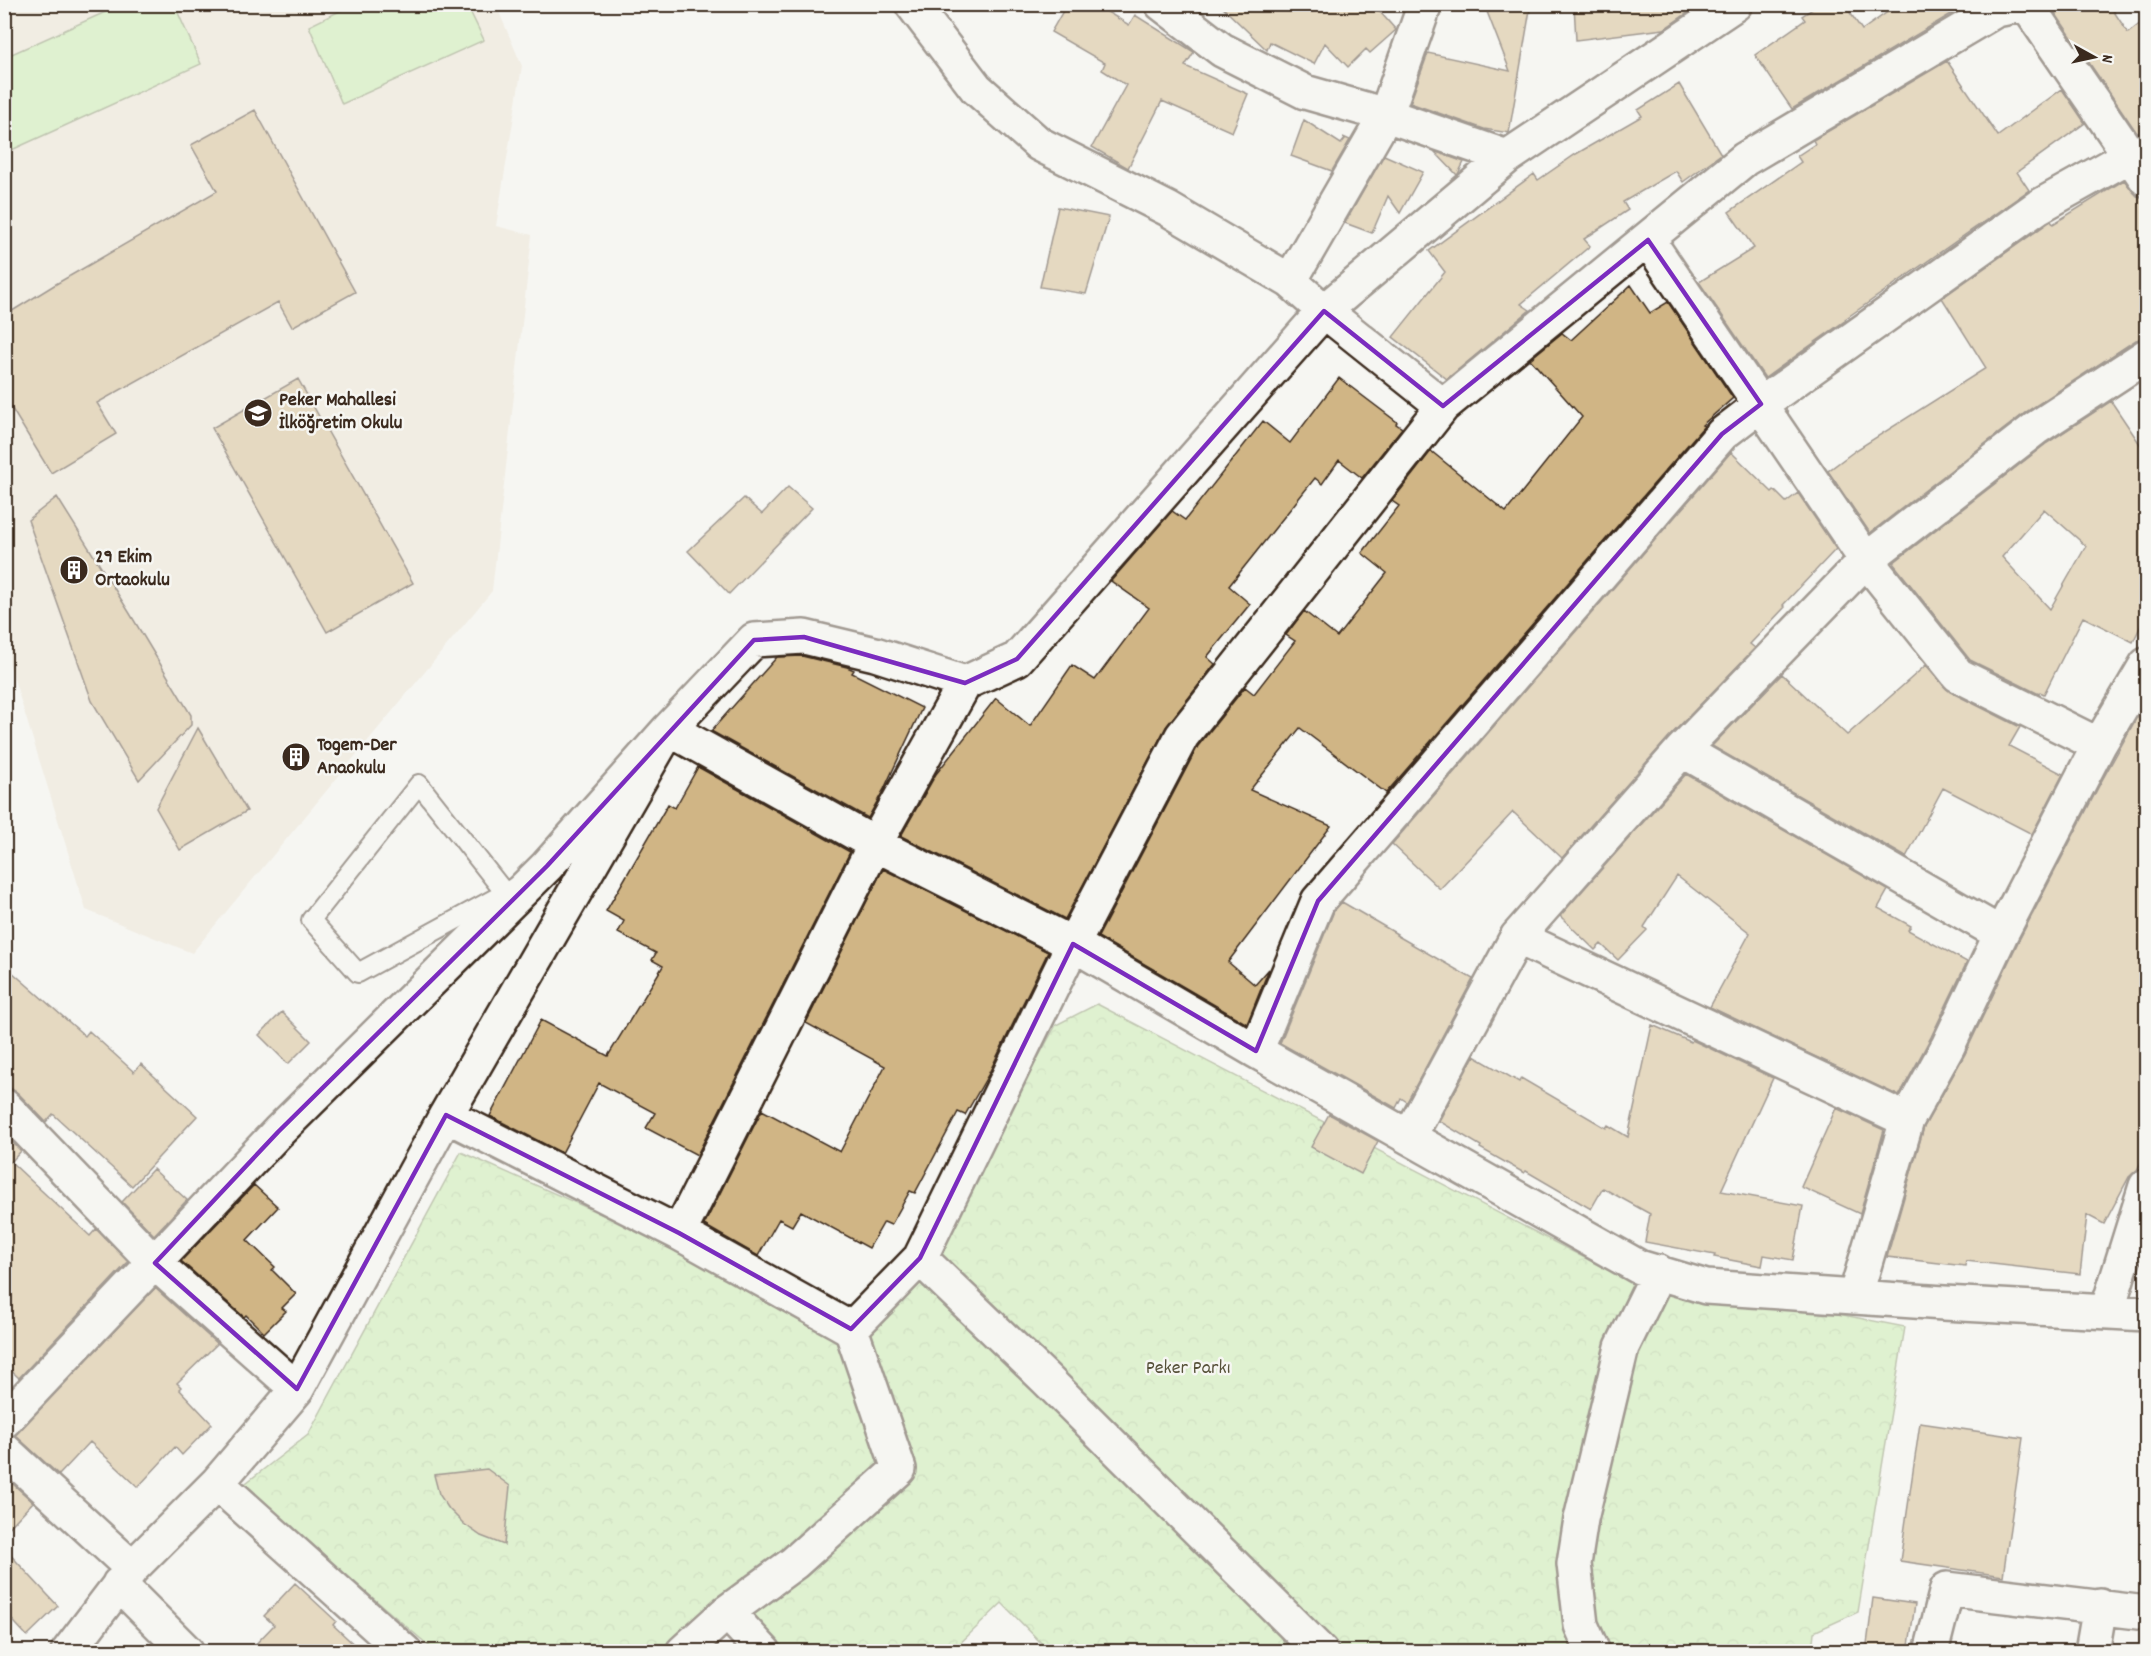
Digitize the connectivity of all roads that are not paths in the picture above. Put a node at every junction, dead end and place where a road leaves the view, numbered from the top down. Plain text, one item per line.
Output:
1 (912, 4) edge
2 (1162, 4) edge
3 (1425, 4) edge
4 (1735, 4) edge
5 (1994, 8) edge
6 (1386, 115) junction
7 (1507, 157) junction
8 (2141, 161) edge
9 (1648, 240) junction
10 (1290, 281) junction
11 (1324, 311) junction
12 (2146, 356) edge
13 (1761, 404) junction
14 (1443, 406) junction
15 (1866, 560) junction
16 (2146, 666) edge
17 (965, 683) junction
18 (669, 729) junction
19 (2099, 745) junction
20 (1682, 750) junction
21 (875, 844) junction
22 (547, 866) junction
23 (505, 893) junction
24 (2001, 934) junction
25 (1517, 937) junction
26 (1073, 944) junction
27 (1256, 1051) junction
28 (4, 1106) edge
29 (446, 1115) junction
30 (1907, 1120) junction
31 (1409, 1137) junction
32 (2146, 1186) edge
33 (679, 1233) junction
34 (920, 1258) junction
35 (155, 1263) junction
36 (1659, 1272) junction
37 (1855, 1297) junction
38 (2107, 1311) junction
39 (2146, 1314) edge
40 (851, 1329) junction
41 (297, 1389) junction
42 (4, 1421) edge
43 (4, 1450) edge
44 (217, 1483) junction
45 (126, 1576) junction
46 (2100, 1606) junction
47 (727, 1612) junction
48 (2146, 1613) edge
49 (68, 1652) edge
50 (187, 1652) edge
51 (405, 1652) edge
52 (683, 1652) edge
53 (764, 1652) edge
54 (1321, 1652) edge
55 (1593, 1652) edge
56 (1931, 1652) edge
57 (2092, 1652) edge

1 - 10 street
2 - 6 street
3 - 6 street
4 - 7 street
5 - 8 street
5 - 9 street
6 - 7 street
6 - 10 street
7 - 11 street
8 - 13 street
9 - 13 street
9 - 14 street
10 - 11 street
11 - 14 street
11 - 17 street
12 - 15 street
13 - 15 street
13 - 27 street
14 - 26 street
15 - 19 street
15 - 20 street
16 - 19 street
17 - 18 street
17 - 21 street
18 - 21 street
18 - 22 street
18 - 29 street
19 - 24 street
20 - 24 street
20 - 25 street
21 - 26 street
21 - 33 street
22 - 23 lane
22 - 35 street
23 - 23 lane
24 - 30 street
25 - 30 street
25 - 31 street
26 - 27 street
26 - 34 street
27 - 31 street
28 - 35 street
29 - 33 street
29 - 41 street
30 - 37 street
31 - 36 street
32 - 38 street
33 - 40 street
34 - 40 street
34 - 54 street
35 - 41 street
35 - 42 street
36 - 37 street
36 - 55 street
37 - 38 street
38 - 39 street
40 - 47 street
41 - 44 street
43 - 45 street
44 - 45 street
44 - 51 street
45 - 49 street
45 - 50 street
46 - 48 street
46 - 56 street
46 - 57 street
47 - 52 street
47 - 53 street

